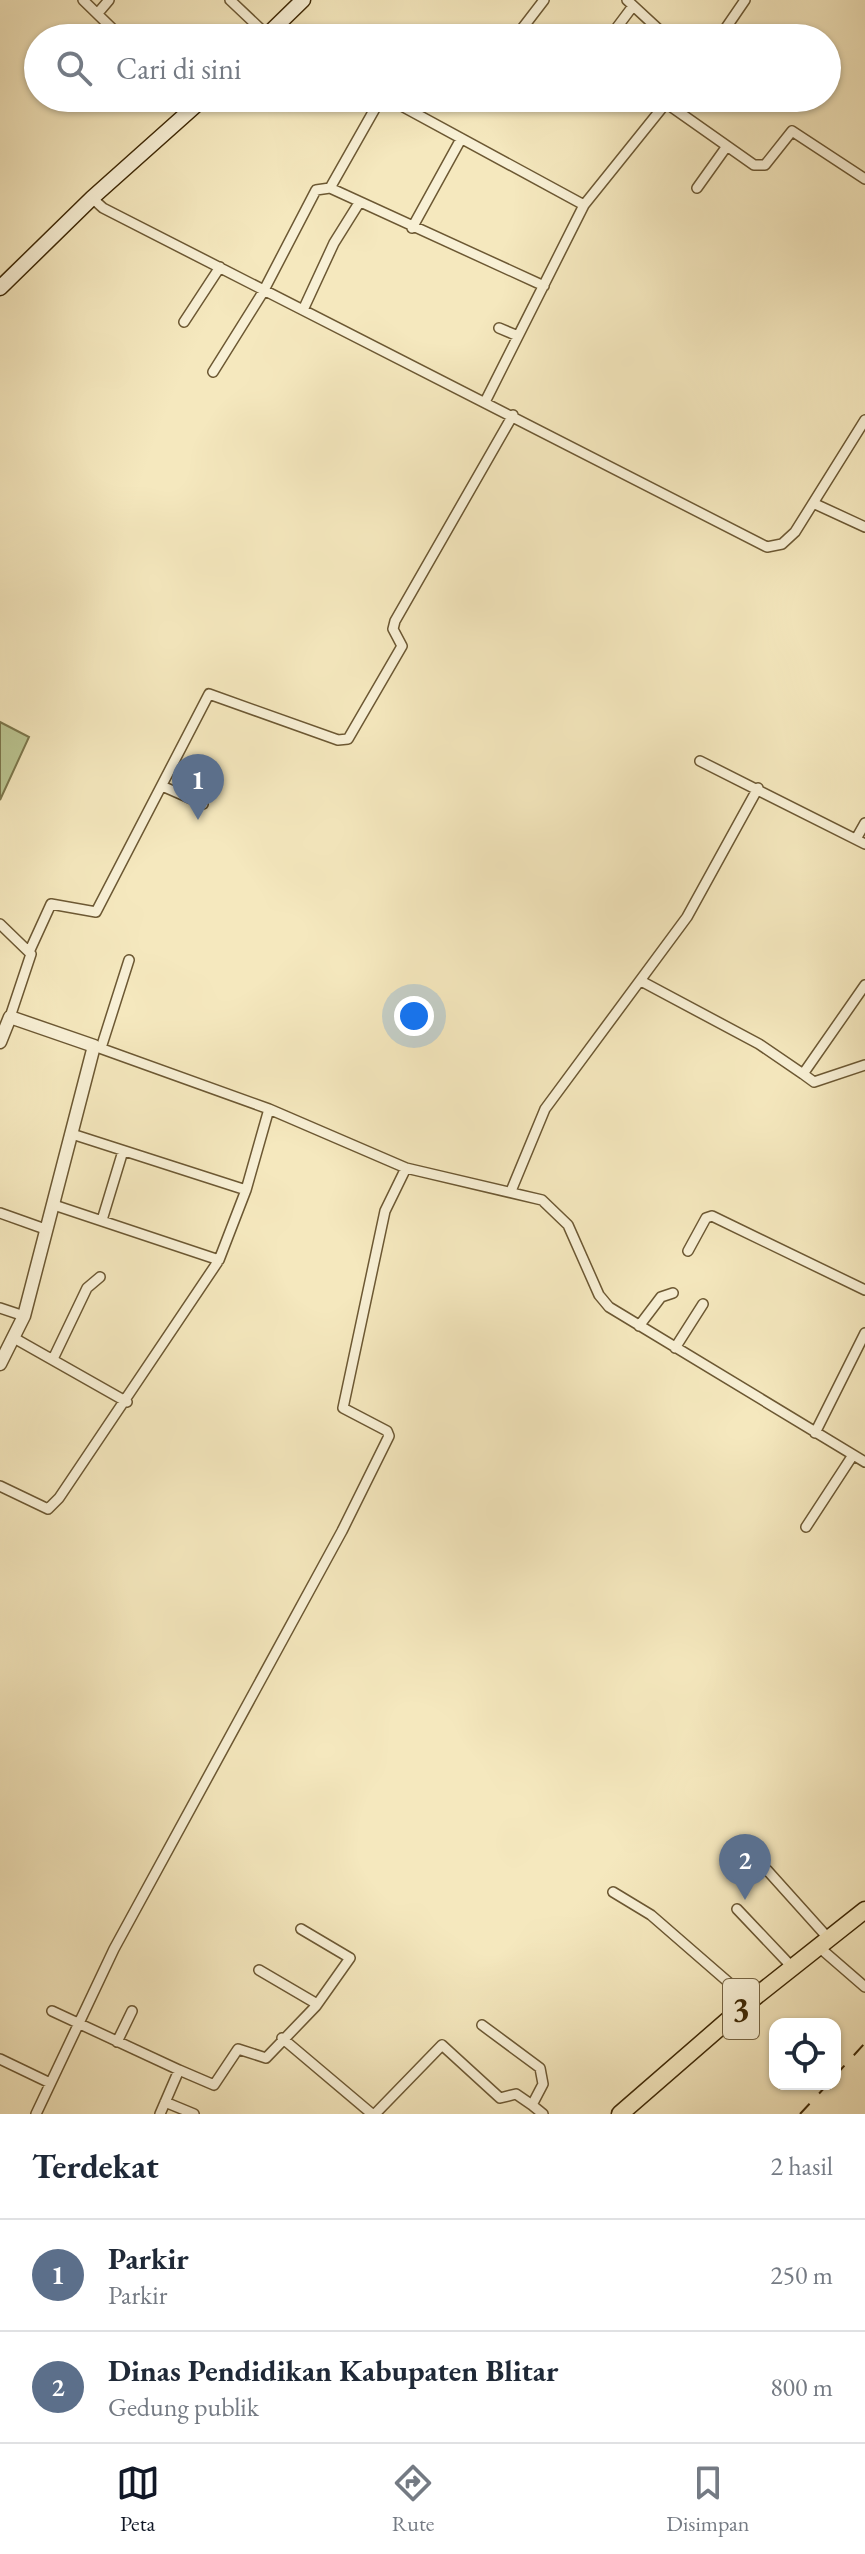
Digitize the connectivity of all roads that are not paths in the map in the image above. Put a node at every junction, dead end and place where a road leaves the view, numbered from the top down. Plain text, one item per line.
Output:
1 (83, 0) edge
2 (109, 0) edge
3 (230, 0) edge
4 (303, 0) edge
5 (544, 0) edge
6 (745, 0) edge
7 (629, 2) edge
8 (98, 13) junction
9 (109, 24) edge
10 (258, 24) edge
11 (279, 24) edge
12 (526, 24) edge
13 (617, 24) edge
14 (653, 24) edge
15 (729, 24) edge
16 (179, 112) edge
17 (376, 112) edge
18 (410, 112) edge
19 (658, 112) edge
20 (683, 112) edge
21 (461, 139) junction
22 (727, 146) junction
23 (865, 179) edge
24 (330, 188) junction
25 (697, 188) dead end
26 (92, 198) junction
27 (359, 203) junction
28 (584, 205) junction
29 (412, 228) junction
30 (220, 267) junction
31 (544, 286) junction
32 (0, 288) edge
33 (263, 292) junction
34 (303, 310) junction
35 (184, 322) dead end
36 (499, 328) dead end
37 (518, 336) junction
38 (213, 372) dead end
39 (486, 400) junction
40 (513, 415) junction
41 (865, 420) edge
42 (813, 503) junction
43 (865, 527) edge
44 (700, 761) dead end
45 (162, 786) junction
46 (758, 788) junction
47 (203, 804) dead end
48 (865, 823) edge
49 (860, 842) edge
50 (0, 924) edge
51 (30, 950) junction
52 (129, 960) dead end
53 (641, 981) junction
54 (865, 985) edge
55 (10, 1017) junction
56 (0, 1042) edge
57 (98, 1047) junction
58 (865, 1065) edge
59 (803, 1074) junction
60 (269, 1109) junction
61 (72, 1134) junction
62 (123, 1151) junction
63 (406, 1168) junction
64 (246, 1190) junction
65 (511, 1191) junction
66 (54, 1205) junction
67 (0, 1213) edge
68 (102, 1220) junction
69 (45, 1229) junction
70 (688, 1251) dead end
71 (219, 1260) junction
72 (100, 1277) dead end
73 (865, 1290) edge
74 (673, 1293) dead end
75 (703, 1304) dead end
76 (0, 1308) edge
77 (24, 1316) junction
78 (639, 1326) junction
79 (865, 1333) edge
80 (14, 1338) junction
81 (675, 1348) junction
82 (53, 1359) junction
83 (0, 1364) edge
84 (127, 1402) junction
85 (815, 1433) junction
86 (853, 1455) junction
87 (865, 1462) edge
88 (0, 1486) edge
89 (806, 1527) dead end
90 (767, 1870) dead end
91 (613, 1892) dead end
92 (737, 1909) dead end
93 (865, 1910) edge
94 (301, 1929) dead end
95 (825, 1944) junction
96 (792, 1967) junction
97 (259, 1970) dead end
98 (865, 1987) edge
99 (750, 2001) junction
100 (317, 2004) junction
101 (52, 2011) dead end
102 (132, 2011) dead end
103 (77, 2023) junction
104 (482, 2025) dead end
105 (282, 2038) junction
106 (117, 2042) junction
107 (0, 2059) edge
108 (179, 2070) junction
109 (50, 2083) junction
110 (165, 2102) junction
111 (532, 2105) junction
112 (36, 2114) edge
113 (160, 2114) edge
114 (194, 2114) edge
115 (374, 2114) edge
116 (543, 2114) edge
117 (620, 2114) edge

1 - 8 street
2 - 8 street
3 - 10 street
4 - 11 main road
5 - 12 street
6 - 15 street
7 - 13 street
7 - 14 street
8 - 9 street
16 - 26 main road
17 - 24 street
18 - 21 street
19 - 28 street
20 - 22 street
21 - 28 street
21 - 29 street
22 - 23 street
22 - 25 street
24 - 27 street
24 - 33 street
26 - 30 street
26 - 32 main road
27 - 29 street
27 - 34 street
28 - 31 street
29 - 31 street
30 - 33 street
30 - 35 street
31 - 37 street
33 - 34 street
33 - 38 street
34 - 39 street
36 - 37 street
37 - 39 street
39 - 40 street
40 - 42 street
40 - 45 street
41 - 42 street
42 - 43 street
44 - 46 street
45 - 47 street
45 - 51 street
46 - 49 street
46 - 53 street
48 - 49 street
50 - 51 street
51 - 55 street
52 - 57 street
53 - 59 street
53 - 65 street
54 - 59 street
55 - 56 street
55 - 57 street
57 - 60 street
57 - 61 street
58 - 59 street
60 - 63 street
60 - 64 street
61 - 62 street
61 - 66 street
62 - 64 street
62 - 68 street
63 - 65 street
63 - 103 street
64 - 71 street
65 - 78 street
66 - 68 street
66 - 69 street
67 - 69 street
68 - 71 street
69 - 77 street
70 - 73 street
71 - 84 street
72 - 82 street
74 - 78 street
75 - 81 street
76 - 77 street
77 - 80 street
78 - 81 street
79 - 85 street
80 - 82 street
80 - 83 street
81 - 85 street
82 - 84 street
84 - 88 street
85 - 86 street
86 - 87 street
86 - 89 street
90 - 95 street
91 - 99 street
92 - 96 street
93 - 95 highway, 3
94 - 100 street
95 - 96 highway, 3
95 - 98 street
96 - 99 highway, 3
97 - 100 street
99 - 117 highway, 3
100 - 105 street
101 - 103 street
102 - 106 street
103 - 106 street
103 - 109 street
104 - 111 street
105 - 108 street
105 - 115 street
106 - 108 street
107 - 109 street
108 - 110 street
109 - 112 street
110 - 113 street
110 - 114 street
111 - 115 street
111 - 116 street

